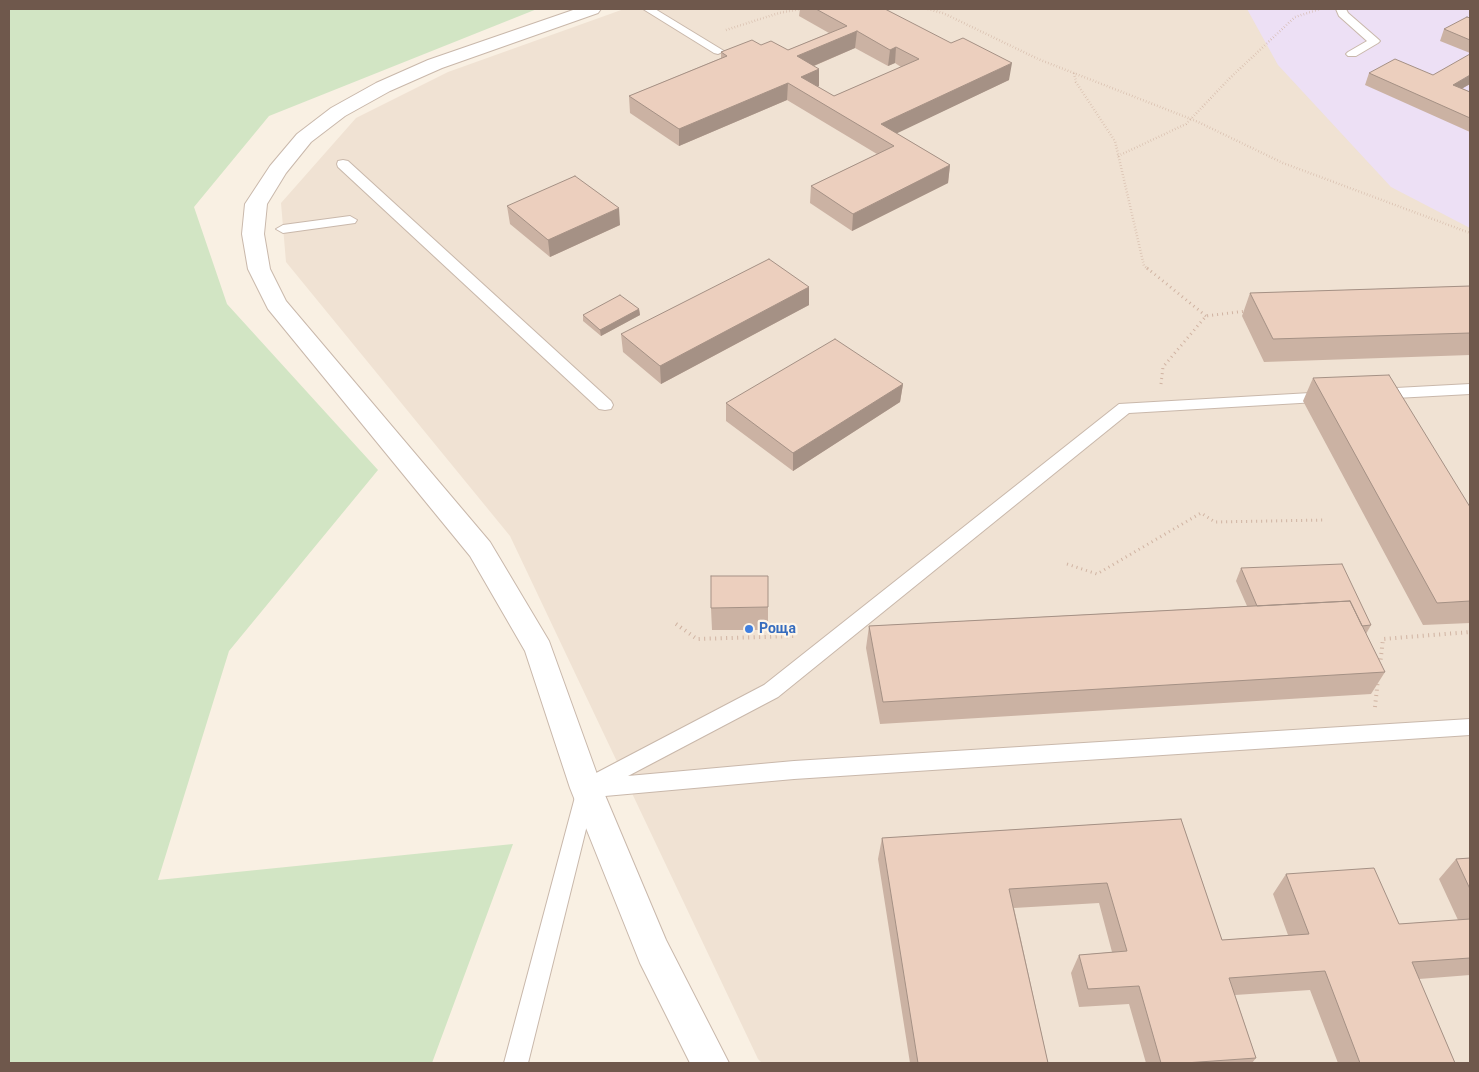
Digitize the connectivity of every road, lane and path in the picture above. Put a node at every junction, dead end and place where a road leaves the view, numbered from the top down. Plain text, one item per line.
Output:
1 (592, 9) edge
2 (648, 9) edge
3 (800, 9) edge
4 (928, 9) edge
5 (1321, 9) edge
6 (1341, 9) edge
7 (721, 32) dead end
8 (718, 51) dead end
9 (1352, 54) dead end
10 (1074, 73) junction
11 (1191, 119) junction
12 (1118, 156) junction
13 (343, 164) dead end
14 (350, 220) dead end
15 (283, 229) dead end
16 (1470, 234) edge
17 (1253, 310) edge
18 (1206, 316) junction
19 (1163, 367) dead end
20 (1470, 389) edge
21 (1361, 395) edge
22 (1342, 396) edge
23 (605, 405) dead end
24 (1324, 520) dead end
25 (1067, 564) dead end
26 (676, 624) dead end
27 (1470, 632) edge
28 (843, 634) junction
29 (1380, 667) edge
30 (1379, 676) edge
31 (1374, 714) dead end
32 (1470, 727) edge
33 (586, 788) junction
34 (516, 1063) edge
35 (710, 1063) edge

1 - 33 street
2 - 8 lane
3 - 7 path
4 - 10 path
5 - 11 path
6 - 9 lane
10 - 11 path
10 - 12 path
11 - 12 path
11 - 16 path
12 - 18 path
13 - 23 lane
14 - 15 lane
17 - 18 path
18 - 19 path
20 - 21 lane
22 - 28 lane
24 - 25 path
26 - 28 path
27 - 29 path
28 - 33 lane
30 - 31 path
32 - 33 lane
33 - 34 lane
33 - 35 street

